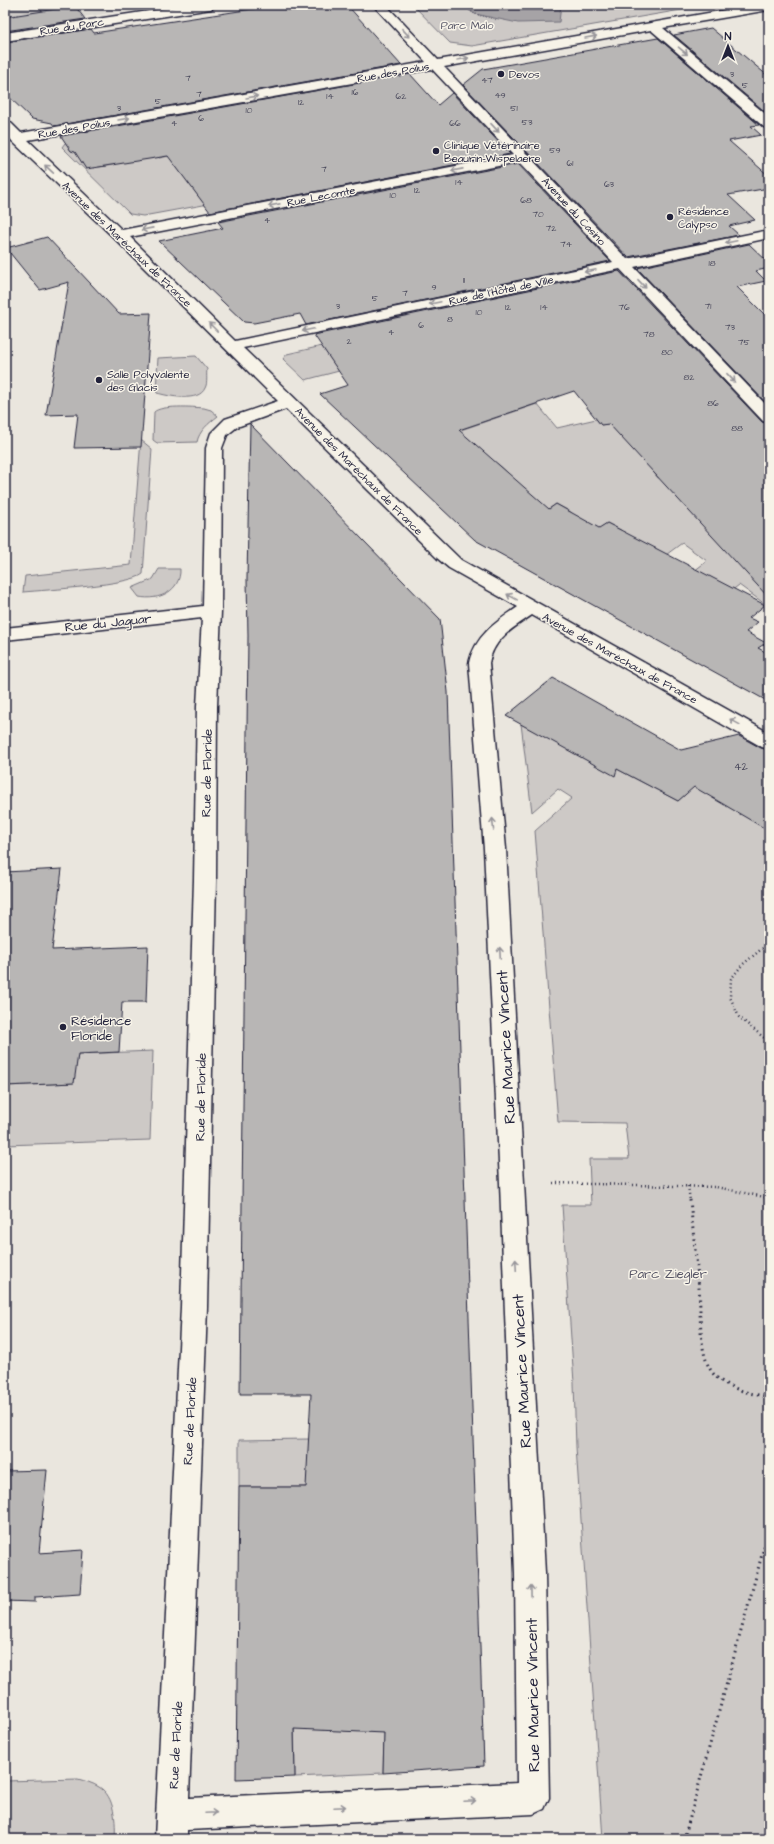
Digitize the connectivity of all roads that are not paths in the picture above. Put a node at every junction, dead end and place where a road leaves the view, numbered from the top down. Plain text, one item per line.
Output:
1 (211, 5) edge
2 (379, 5) edge
3 (769, 6) edge
4 (653, 26) junction
5 (5, 37) edge
6 (435, 64) junction
7 (769, 124) edge
8 (5, 126) edge
9 (17, 138) junction
10 (523, 157) junction
11 (769, 234) edge
12 (119, 235) junction
13 (624, 264) junction
14 (232, 346) junction
15 (289, 402) junction
16 (769, 418) edge
17 (532, 608) junction
18 (212, 611) junction
19 (5, 634) edge
20 (769, 742) edge
21 (171, 1827) edge

1 - 5 street, Rue du Parc
2 -> 6 street, Avenue du Casino
3 - 4 street, Rue des Poilus
6 -> 4 street, Rue des Poilus
4 -> 7 street
9 -> 6 street, Rue des Poilus
6 -> 10 street, Avenue du Casino
8 - 9 street, Avenue des Maréchaux de France
12 -> 9 street, Avenue des Maréchaux de France
10 -> 12 street, Rue Lecomte
10 - 13 street, Avenue du Casino
11 -> 13 street, Rue de l'Hôtel de Ville
14 -> 12 street, Avenue des Maréchaux de France
13 -> 14 street, Rue de l'Hôtel de Ville
13 -> 16 street, Avenue du Casino
14 - 15 street, Avenue des Maréchaux de France
17 -> 15 street, Avenue des Maréchaux de France
15 - 18 street, Rue de Floride
20 -> 17 street, Avenue des Maréchaux de France
21 -> 17 street, Rue Maurice Vincent
18 - 19 street, Rue du Jaguar
18 - 21 street, Rue de Floride

